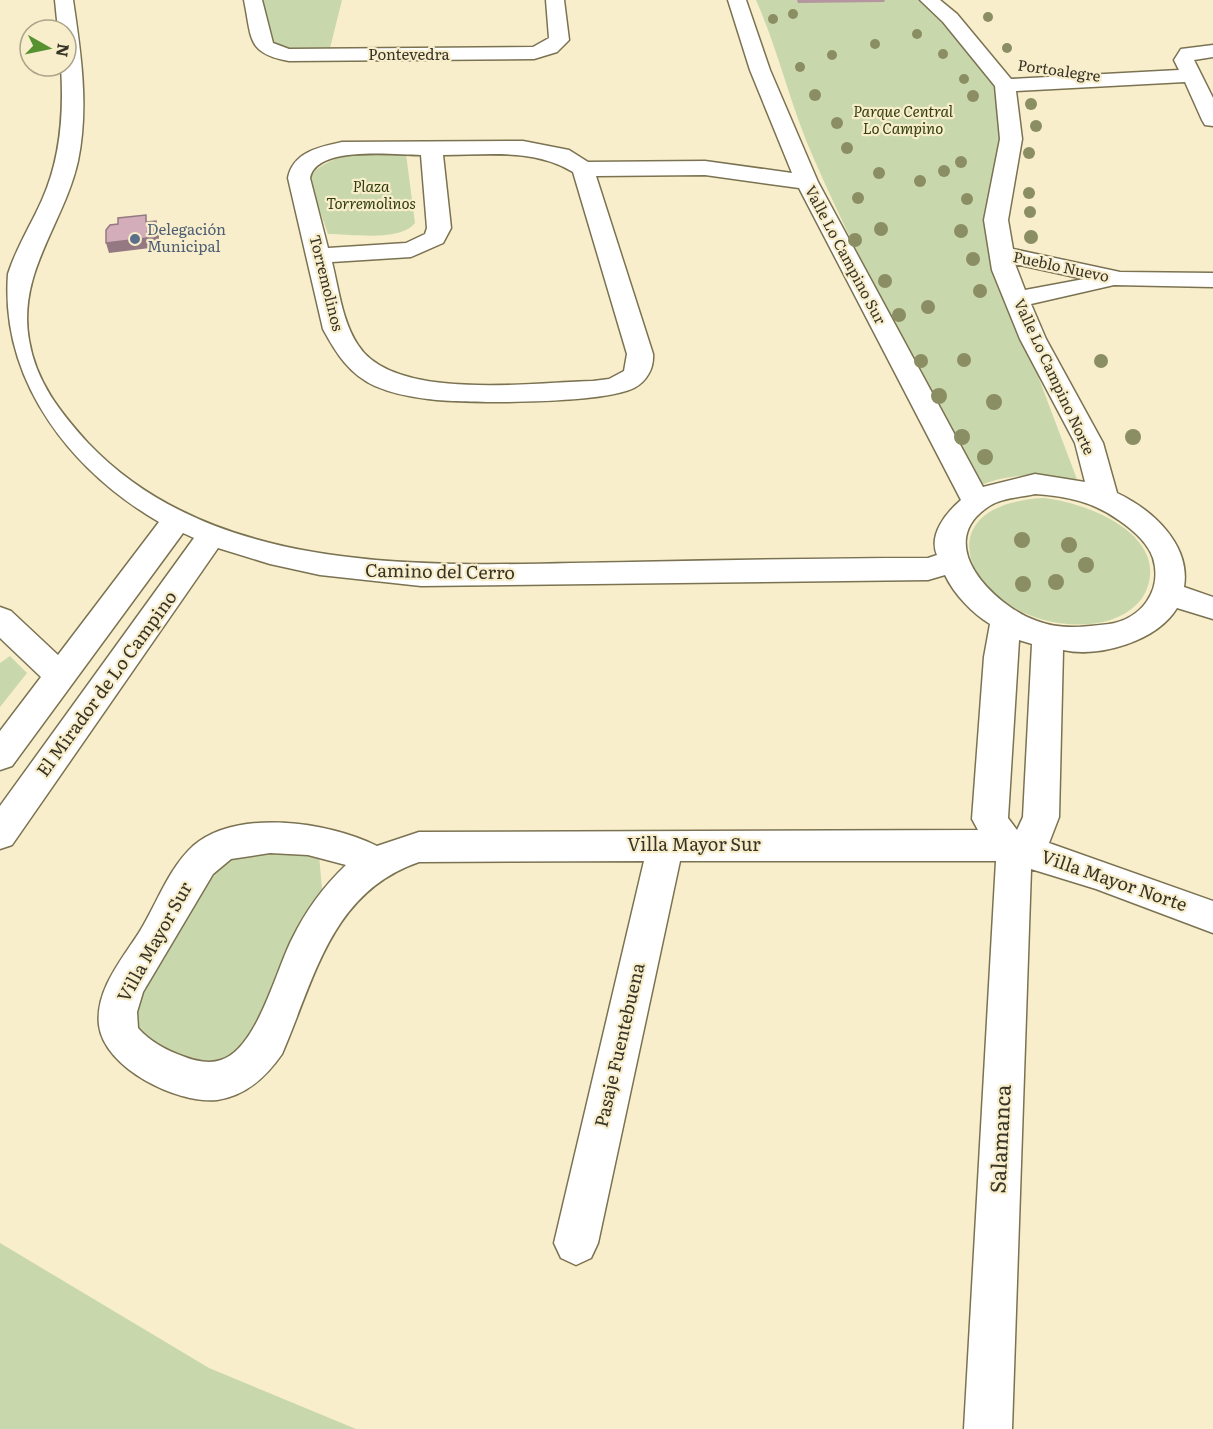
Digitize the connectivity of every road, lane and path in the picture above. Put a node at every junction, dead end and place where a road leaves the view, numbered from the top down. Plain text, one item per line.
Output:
1 (64, 0) edge
2 (253, 0) edge
3 (555, 0) edge
4 (736, 0) edge
5 (929, 0) edge
6 (1213, 51) edge
7 (987, 61) junction
8 (1191, 76) junction
9 (1130, 80) junction
10 (1005, 85) junction
11 (1213, 120) edge
12 (431, 148) junction
13 (793, 151) junction
14 (705, 168) junction
15 (584, 169) junction
16 (807, 182) junction
17 (1002, 254) junction
18 (320, 256) junction
19 (1120, 279) junction
20 (1213, 280) edge
21 (1017, 299) junction
22 (1104, 499) junction
23 (976, 500) junction
24 (177, 520) junction
25 (212, 534) junction
26 (952, 562) junction
27 (1168, 594) junction
28 (1213, 608) edge
29 (0, 618) edge
30 (1006, 621) junction
31 (1049, 636) junction
32 (59, 675) junction
33 (0, 756) edge
34 (0, 834) edge
35 (665, 846) junction
36 (1014, 849) junction
37 (376, 863) junction
38 (1213, 917) edge
39 (576, 1244) dead end
40 (988, 1429) edge

1 - 24 street, Camino del Cerro
2 - 3 street, Pontevedra
4 - 13 street, Valle Lo Campino Sur
5 - 7 street
6 - 8 street
7 - 9 street, Portoalegre
7 - 10 street
8 - 9 street, Portoalegre
8 - 11 street
9 - 10 street, Portoalegre
10 - 17 street, Valle Lo Campino Norte
12 - 15 street, Torremolinos
12 - 18 street
12 - 18 street, Torremolinos
13 - 14 street, Torremolinos
13 - 16 street, Valle Lo Campino Sur
14 - 15 street, Torremolinos
14 - 16 street, Torremolinos
15 - 18 street, Torremolinos
16 - 23 street, Valle Lo Campino Sur
17 - 19 street, Pueblo Nuevo
17 - 21 street, Valle Lo Campino Norte
19 - 20 street, Pueblo Nuevo
19 - 21 street, Pueblo Nuevo
21 - 22 street, Valle Lo Campino Norte
22 - 23 street
22 - 27 street
23 - 26 street
24 - 25 street, Camino del Cerro
24 - 32 street
25 - 26 street, Camino del Cerro
25 - 34 street, El Mirador de Lo Campino
26 - 30 street
27 - 28 street
27 - 31 street
29 - 32 street
30 - 31 street
30 - 36 street
31 - 36 street
32 - 33 street
35 - 36 street, Villa Mayor Sur
35 - 37 street, Villa Mayor Sur
35 - 39 street, Pasaje Fuentebuena
36 - 38 street, Villa Mayor Norte
36 - 40 street, Salamanca
37 - 37 street, Villa Mayor Sur

